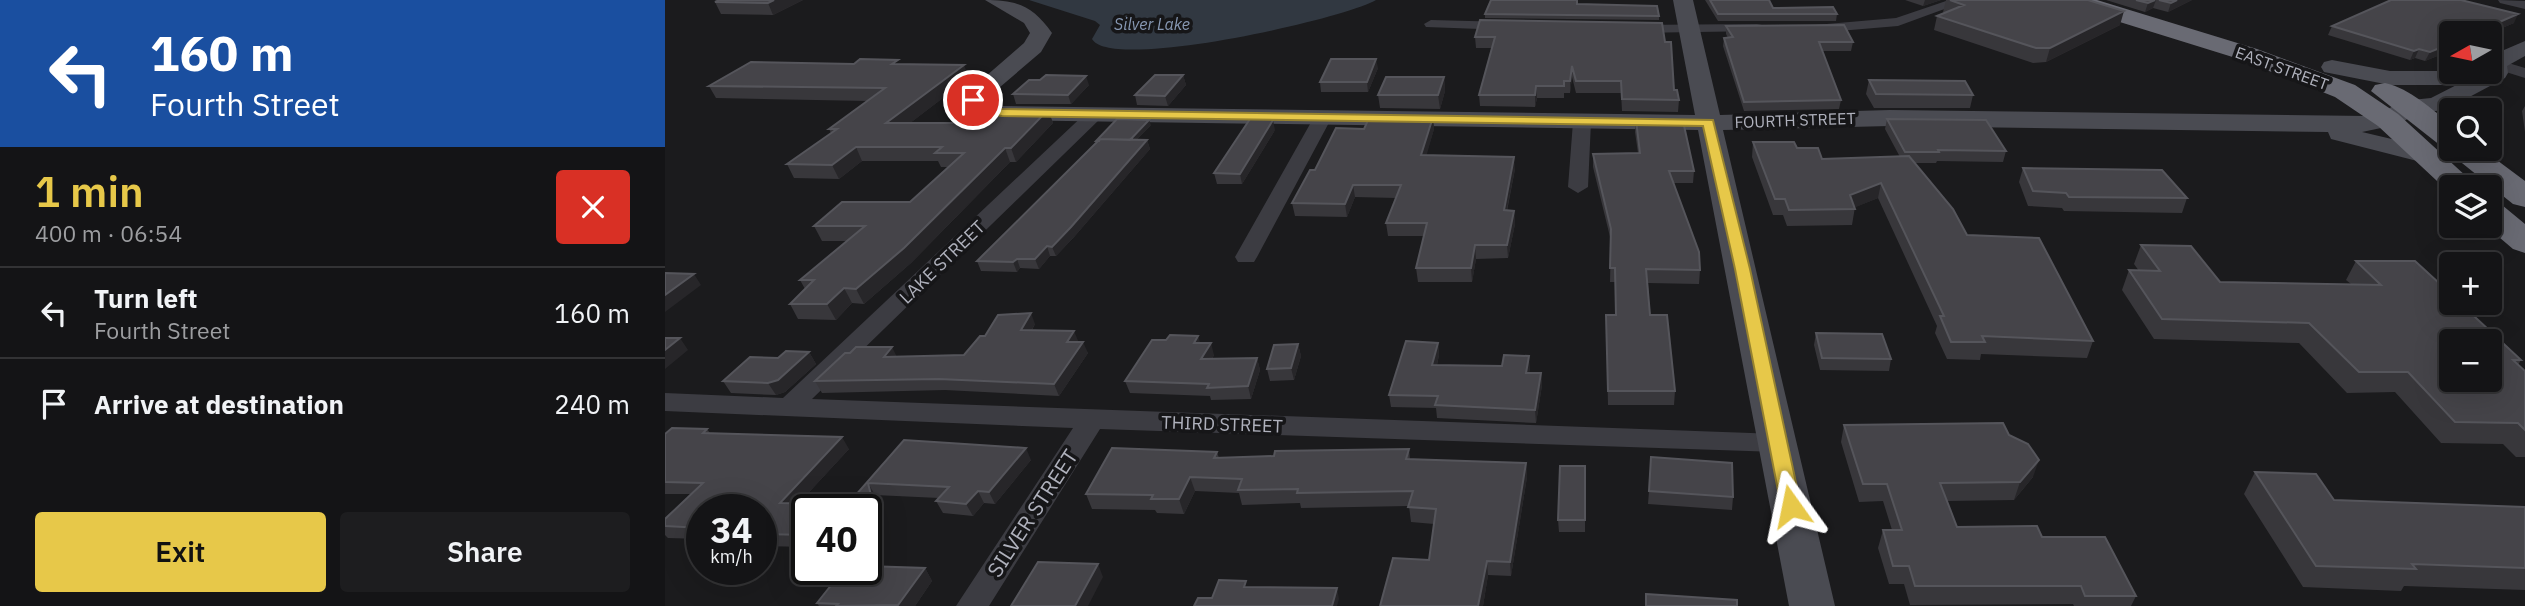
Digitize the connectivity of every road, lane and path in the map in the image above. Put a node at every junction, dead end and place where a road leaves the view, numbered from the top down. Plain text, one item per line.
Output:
1 (995, 0) edge
2 (1962, 0) edge
3 (2073, 0) edge
4 (2089, 0) edge
5 (2505, 0) edge
6 (2525, 5) edge
7 (1686, 14) edge
8 (1431, 24) dead end
9 (1527, 26) edge
10 (1621, 28) edge
11 (1771, 28) edge
12 (1797, 29) edge
13 (2525, 48) edge
14 (2503, 60) edge
15 (2332, 67) junction
16 (2503, 68) edge
17 (2525, 73) edge
18 (2439, 76) edge
19 (2439, 81) edge
20 (2476, 84) edge
21 (2399, 113) junction
22 (1095, 114) junction
23 (1323, 117) junction
24 (1583, 122) junction
25 (1709, 123) junction
26 (2275, 125) junction
27 (2439, 133) edge
28 (2425, 155) junction
29 (2478, 161) edge
30 (2448, 175) edge
31 (1578, 187) dead end
32 (2525, 197) edge
33 (2502, 222) edge
34 (2525, 242) edge
35 (1246, 257) dead end
36 (676, 402) edge
37 (788, 408) junction
38 (1092, 420) junction
39 (665, 421) edge
40 (1778, 443) junction
41 (972, 606) edge
42 (1812, 606) edge

1 - 22 street, FOURTH STREET
2 - 12 street
3 - 21 highway, EAST STREET
4 - 15 highway, EAST STREET
5 - 6 street
7 - 10 street
7 - 11 street
7 - 25 street
8 - 9 street
13 - 14 street
15 - 18 street
15 - 21 highway, EAST STREET
16 - 17 street
19 - 21 street
20 - 21 street, FOURTH STREET
21 - 26 street, FOURTH STREET
21 - 27 highway, EAST STREET
21 - 28 highway, EAST STREET
22 - 23 street, FOURTH STREET
22 - 37 street, LAKE STREET
23 - 24 street, FOURTH STREET
23 - 35 street
24 - 25 street, FOURTH STREET
24 - 31 street
25 - 26 street, FOURTH STREET
25 - 40 street
26 - 28 street, FOURTH STREET
28 - 30 highway, EAST STREET
29 - 32 highway
33 - 34 highway
36 - 37 street, THIRD STREET
36 - 39 street
37 - 38 street, THIRD STREET
38 - 40 street, THIRD STREET
38 - 41 street, SILVER STREET
40 - 42 street

